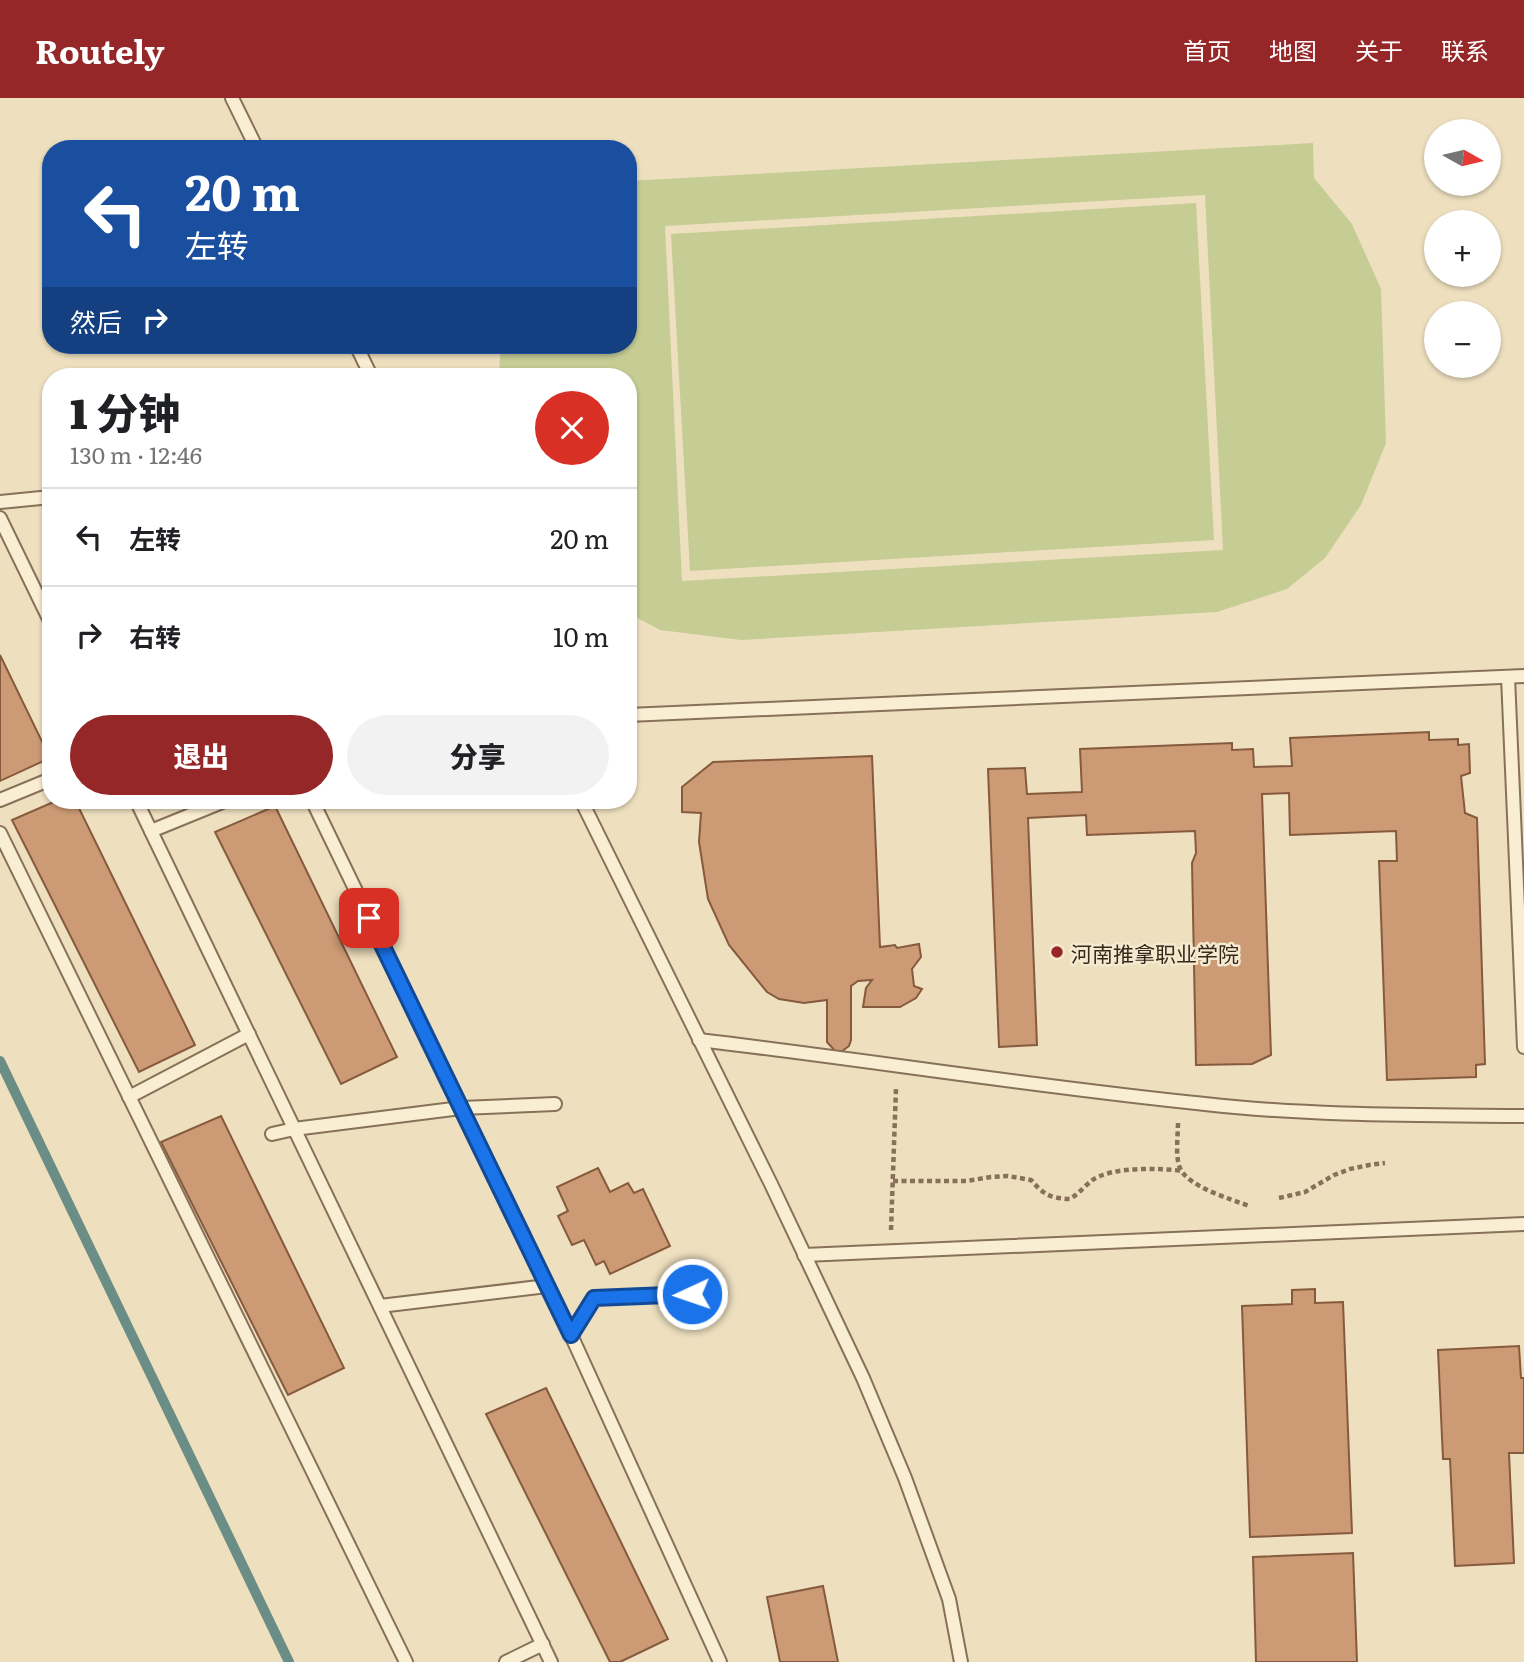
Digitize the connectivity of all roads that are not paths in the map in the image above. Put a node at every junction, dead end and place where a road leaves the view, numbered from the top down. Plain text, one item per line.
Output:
1 (232, 98) edge
2 (253, 140) edge
3 (42, 498) edge
4 (0, 502) edge
5 (0, 518) edge
6 (42, 604) edge
7 (1524, 676) edge
8 (1508, 677) junction
9 (637, 715) edge
10 (42, 783) edge
11 (0, 800) edge
12 (140, 809) edge
13 (205, 809) edge
14 (316, 809) edge
15 (585, 809) edge
16 (150, 831) junction
17 (0, 833) edge
18 (249, 1034) junction
19 (699, 1040) junction
20 (1524, 1047) edge
21 (130, 1097) junction
22 (555, 1104) dead end
23 (461, 1108) junction
24 (1524, 1116) edge
25 (294, 1129) junction
26 (272, 1134) dead end
27 (1524, 1224) edge
28 (804, 1255) junction
29 (547, 1286) junction
30 (692, 1294) dead end
31 (380, 1306) junction
32 (571, 1335) junction
33 (542, 1644) junction
34 (406, 1662) edge
35 (506, 1662) edge
36 (551, 1662) edge
37 (720, 1662) edge
38 (961, 1662) edge

1 - 2 lane
3 - 4 lane
5 - 6 lane
7 - 8 lane
8 - 9 lane
8 - 20 lane
10 - 11 lane
12 - 16 lane
13 - 16 lane
14 - 23 lane
15 - 19 lane
16 - 18 lane
17 - 21 lane
18 - 21 lane
18 - 25 lane
19 - 24 lane
19 - 28 lane
21 - 34 lane
22 - 23 lane
23 - 25 lane
23 - 29 lane
25 - 26 lane
25 - 31 lane
27 - 28 lane
28 - 38 lane
29 - 31 lane
29 - 32 lane
30 - 32 lane
31 - 33 lane
32 - 37 lane
33 - 35 lane
33 - 36 lane

